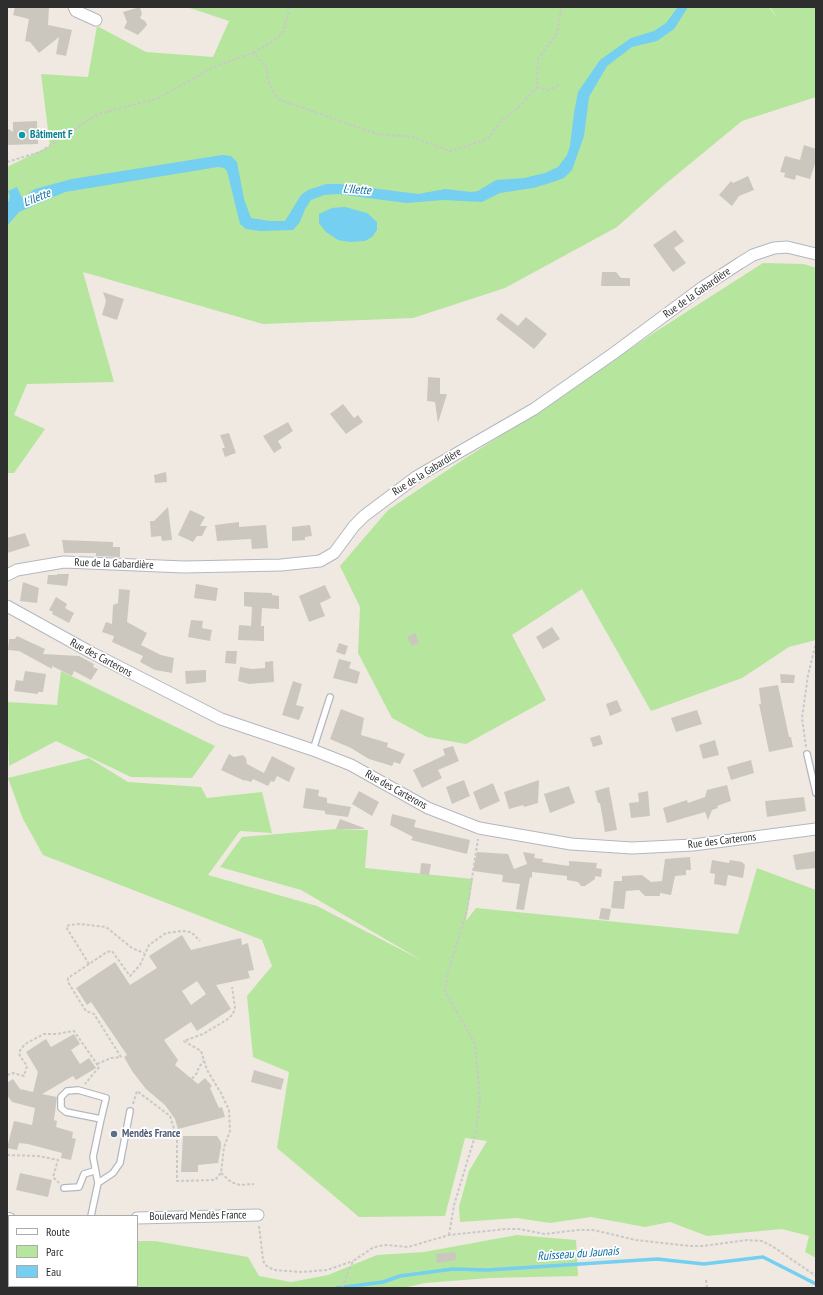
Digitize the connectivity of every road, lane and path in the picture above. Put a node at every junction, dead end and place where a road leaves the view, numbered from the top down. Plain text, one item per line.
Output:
1 (74, 7) edge
2 (289, 7) edge
3 (563, 7) edge
4 (96, 20) dead end
5 (253, 53) junction
6 (561, 84) dead end
7 (537, 87) junction
8 (7, 162) edge
9 (816, 254) edge
10 (7, 575) edge
11 (7, 606) edge
12 (816, 643) edge
13 (330, 697) dead end
14 (313, 750) junction
15 (807, 754) joint
16 (816, 793) edge
17 (479, 828) junction
18 (816, 829) edge
19 (200, 941) dead end
20 (144, 953) junction
21 (89, 964) junction
22 (232, 987) dead end
23 (204, 1061) junction
24 (97, 1064) junction
25 (7, 1075) edge
26 (182, 1090) dead end
27 (80, 1091) junction
28 (130, 1111) joint
29 (7, 1114) edge
30 (101, 1119) junction
31 (7, 1120) edge
32 (7, 1155) edge
33 (94, 1171) junction
34 (221, 1174) junction
35 (98, 1183) junction
36 (254, 1184) dead end
37 (64, 1188) joint
38 (91, 1215) edge
39 (258, 1215) joint
40 (138, 1218) edge
41 (449, 1236) junction
42 (353, 1260) junction
43 (816, 1276) edge
44 (706, 1280) dead end
45 (342, 1288) edge
46 (707, 1288) edge

1 - 4 street
2 - 5 path
3 - 7 path
5 - 7 path
5 - 8 path
6 - 7 path
9 - 10 street, Rue de la Gabardière
11 - 14 street, Rue des Carterons
12 - 15 path
13 - 14 lane
14 - 17 street, Rue des Carterons
15 - 16 lane
17 - 18 street, Rue des Carterons
17 - 41 path
19 - 20 path
20 - 21 path
20 - 21 path
21 - 24 path
22 - 23 path
23 - 26 path
23 - 34 path
24 - 25 path
24 - 27 path
27 - 30 lane
27 - 30 lane
28 - 34 path
28 - 35 lane
29 - 31 path
30 - 33 lane
32 - 37 path
33 - 35 lane
33 - 37 lane
34 - 36 path
35 - 38 lane
39 - 40 street, Boulevard Mendès France
39 - 42 path
41 - 42 path
41 - 43 path
42 - 45 path
44 - 46 path

